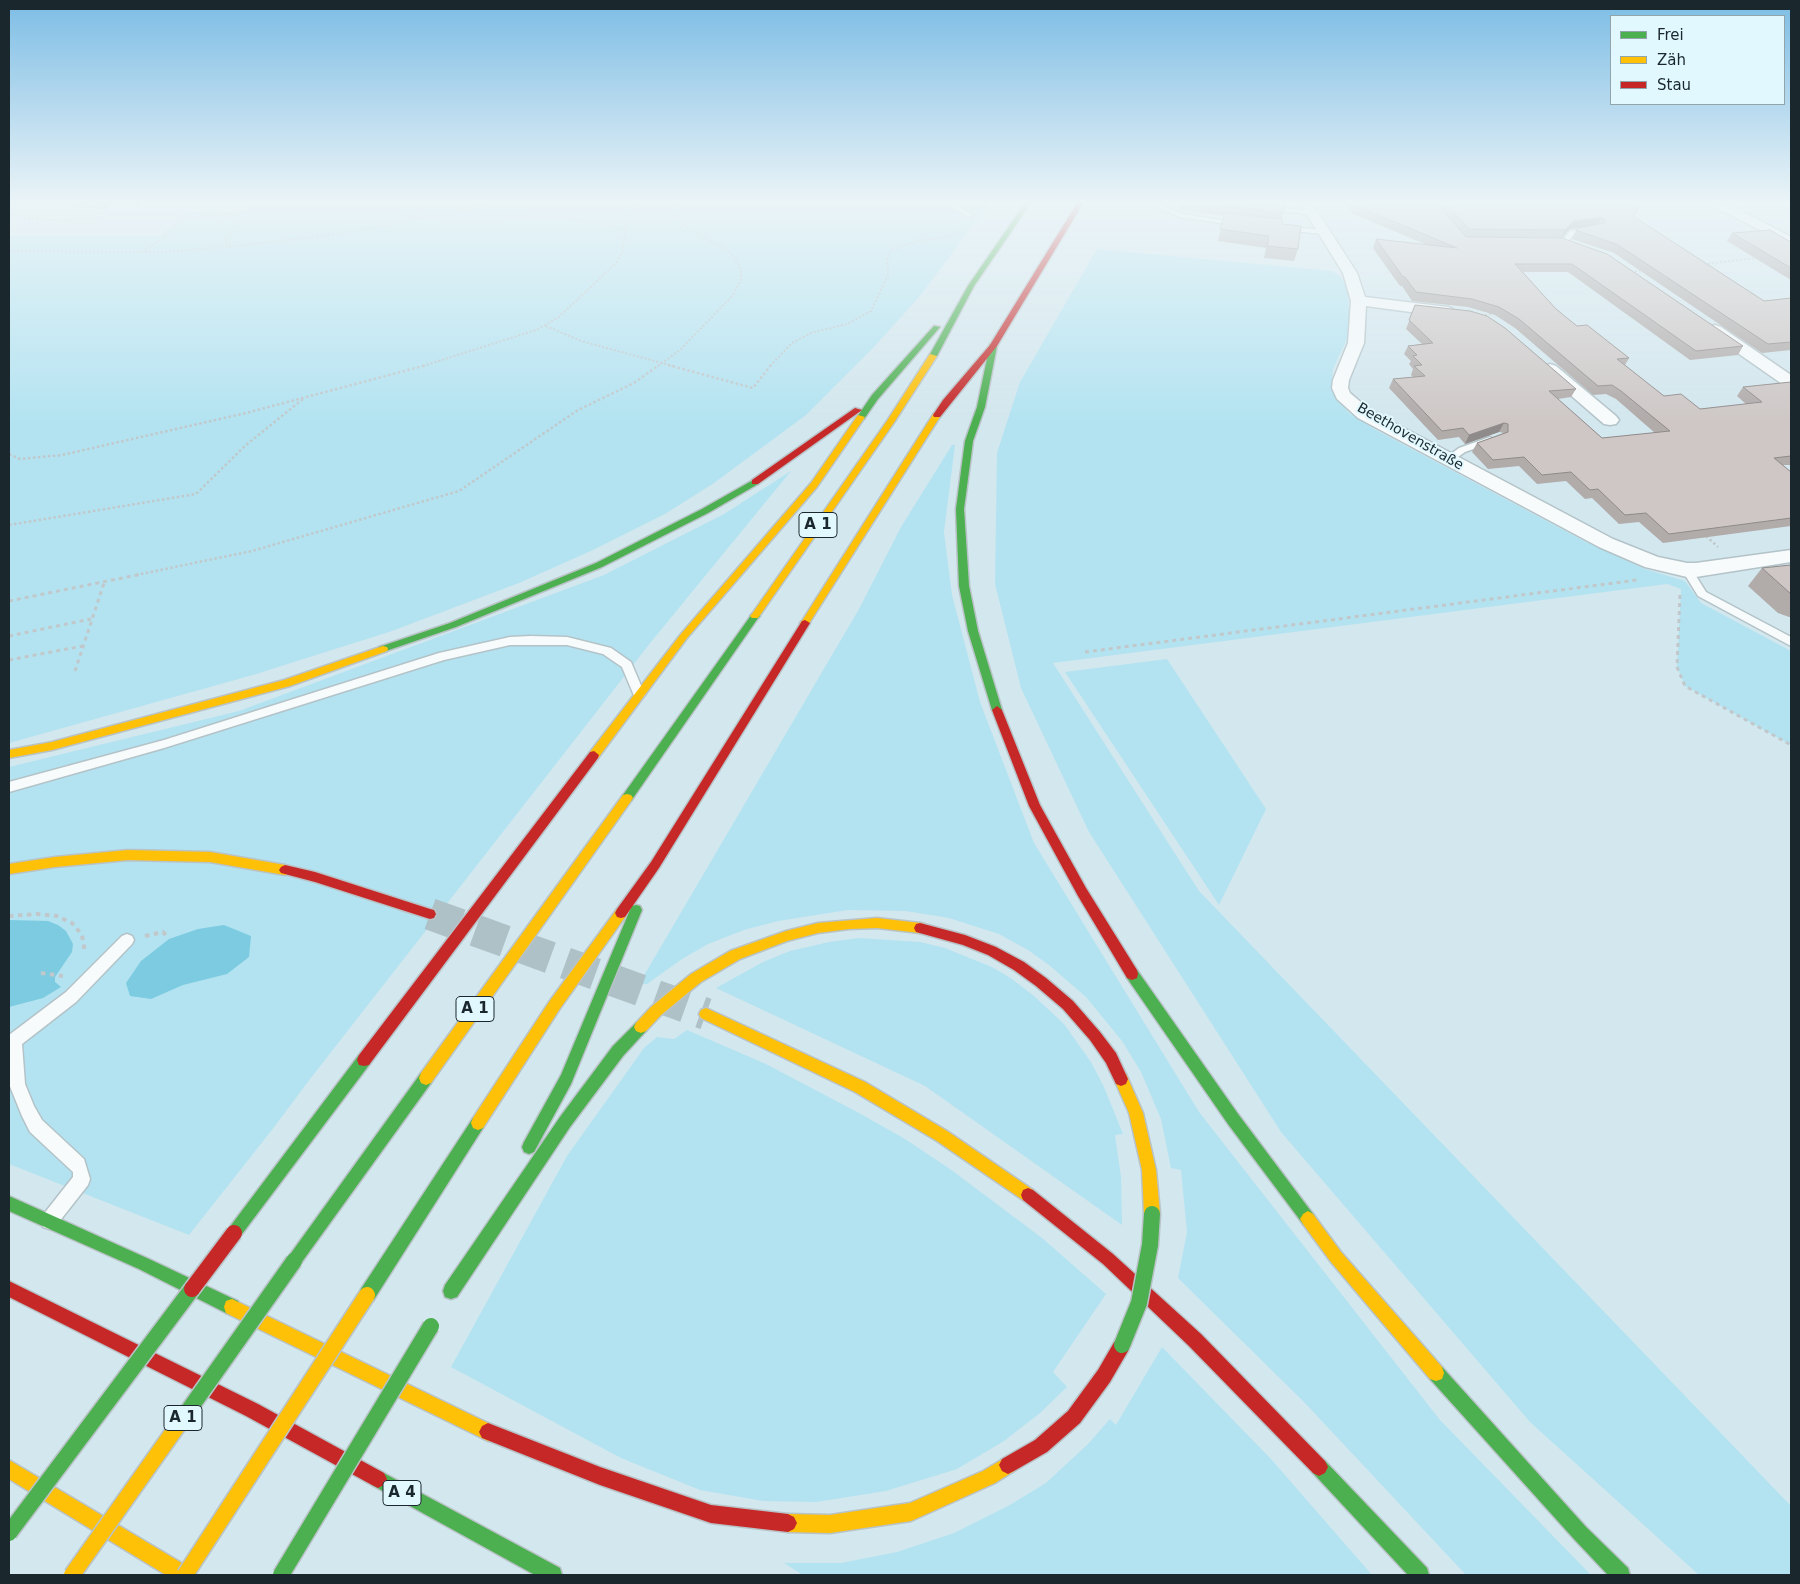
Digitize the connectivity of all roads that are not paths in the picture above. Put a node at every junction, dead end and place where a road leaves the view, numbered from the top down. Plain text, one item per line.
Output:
1 (979, 274) edge
2 (1038, 274) edge
3 (1350, 274) edge
4 (971, 286) junction
5 (1359, 302) junction
6 (1481, 316) edge
7 (1703, 322) edge
8 (993, 346) junction
9 (1537, 358) edge
10 (1791, 382) edge
11 (875, 397) junction
12 (1610, 420) dead end
13 (1500, 437) edge
14 (1448, 460) junction
15 (1791, 556) edge
16 (1679, 568) junction
17 (1791, 642) edge
18 (639, 695) junction
19 (9, 754) edge
20 (9, 787) edge
21 (655, 865) junction
22 (9, 869) edge
23 (430, 914) tunnel mouth
24 (127, 940) dead end
25 (706, 1014) tunnel mouth
26 (11, 1041) edge
27 (525, 1155) dead end
28 (511, 1181) dead end
29 (9, 1203) edge
30 (49, 1221) junction
31 (9, 1289) edge
32 (434, 1321) dead end
33 (9, 1469) edge
34 (9, 1480) edge
35 (54, 1497) junction
36 (9, 1533) edge
37 (72, 1575) edge
38 (184, 1575) edge
39 (281, 1575) edge
40 (553, 1575) edge
41 (1420, 1575) edge
42 (1621, 1575) edge

1 - 4 highway, A 1
2 - 8 highway, A 1
3 - 5 street, Beethovenstraße
4 - 11 highway
4 - 37 highway, A 1, bridge
5 - 6 street
5 - 14 street, Beethovenstraße
7 - 10 street
8 - 21 highway, A 1
8 - 42 highway
9 - 12 street
11 - 18 highway
11 - 19 highway
13 - 14 lane
14 - 16 street, Beethovenstraße
15 - 16 street
16 - 17 lane
18 - 20 lane
18 - 36 highway, bridge
21 - 27 highway
21 - 38 highway, A 1, bridge
22 - 23 highway
24 - 26 lane
25 - 41 highway
26 - 30 lane
28 - 30 highway, bridge
29 - 30 highway
31 - 40 highway, A 4
32 - 39 highway, bridge
33 - 35 highway
34 - 35 highway
35 - 38 highway

